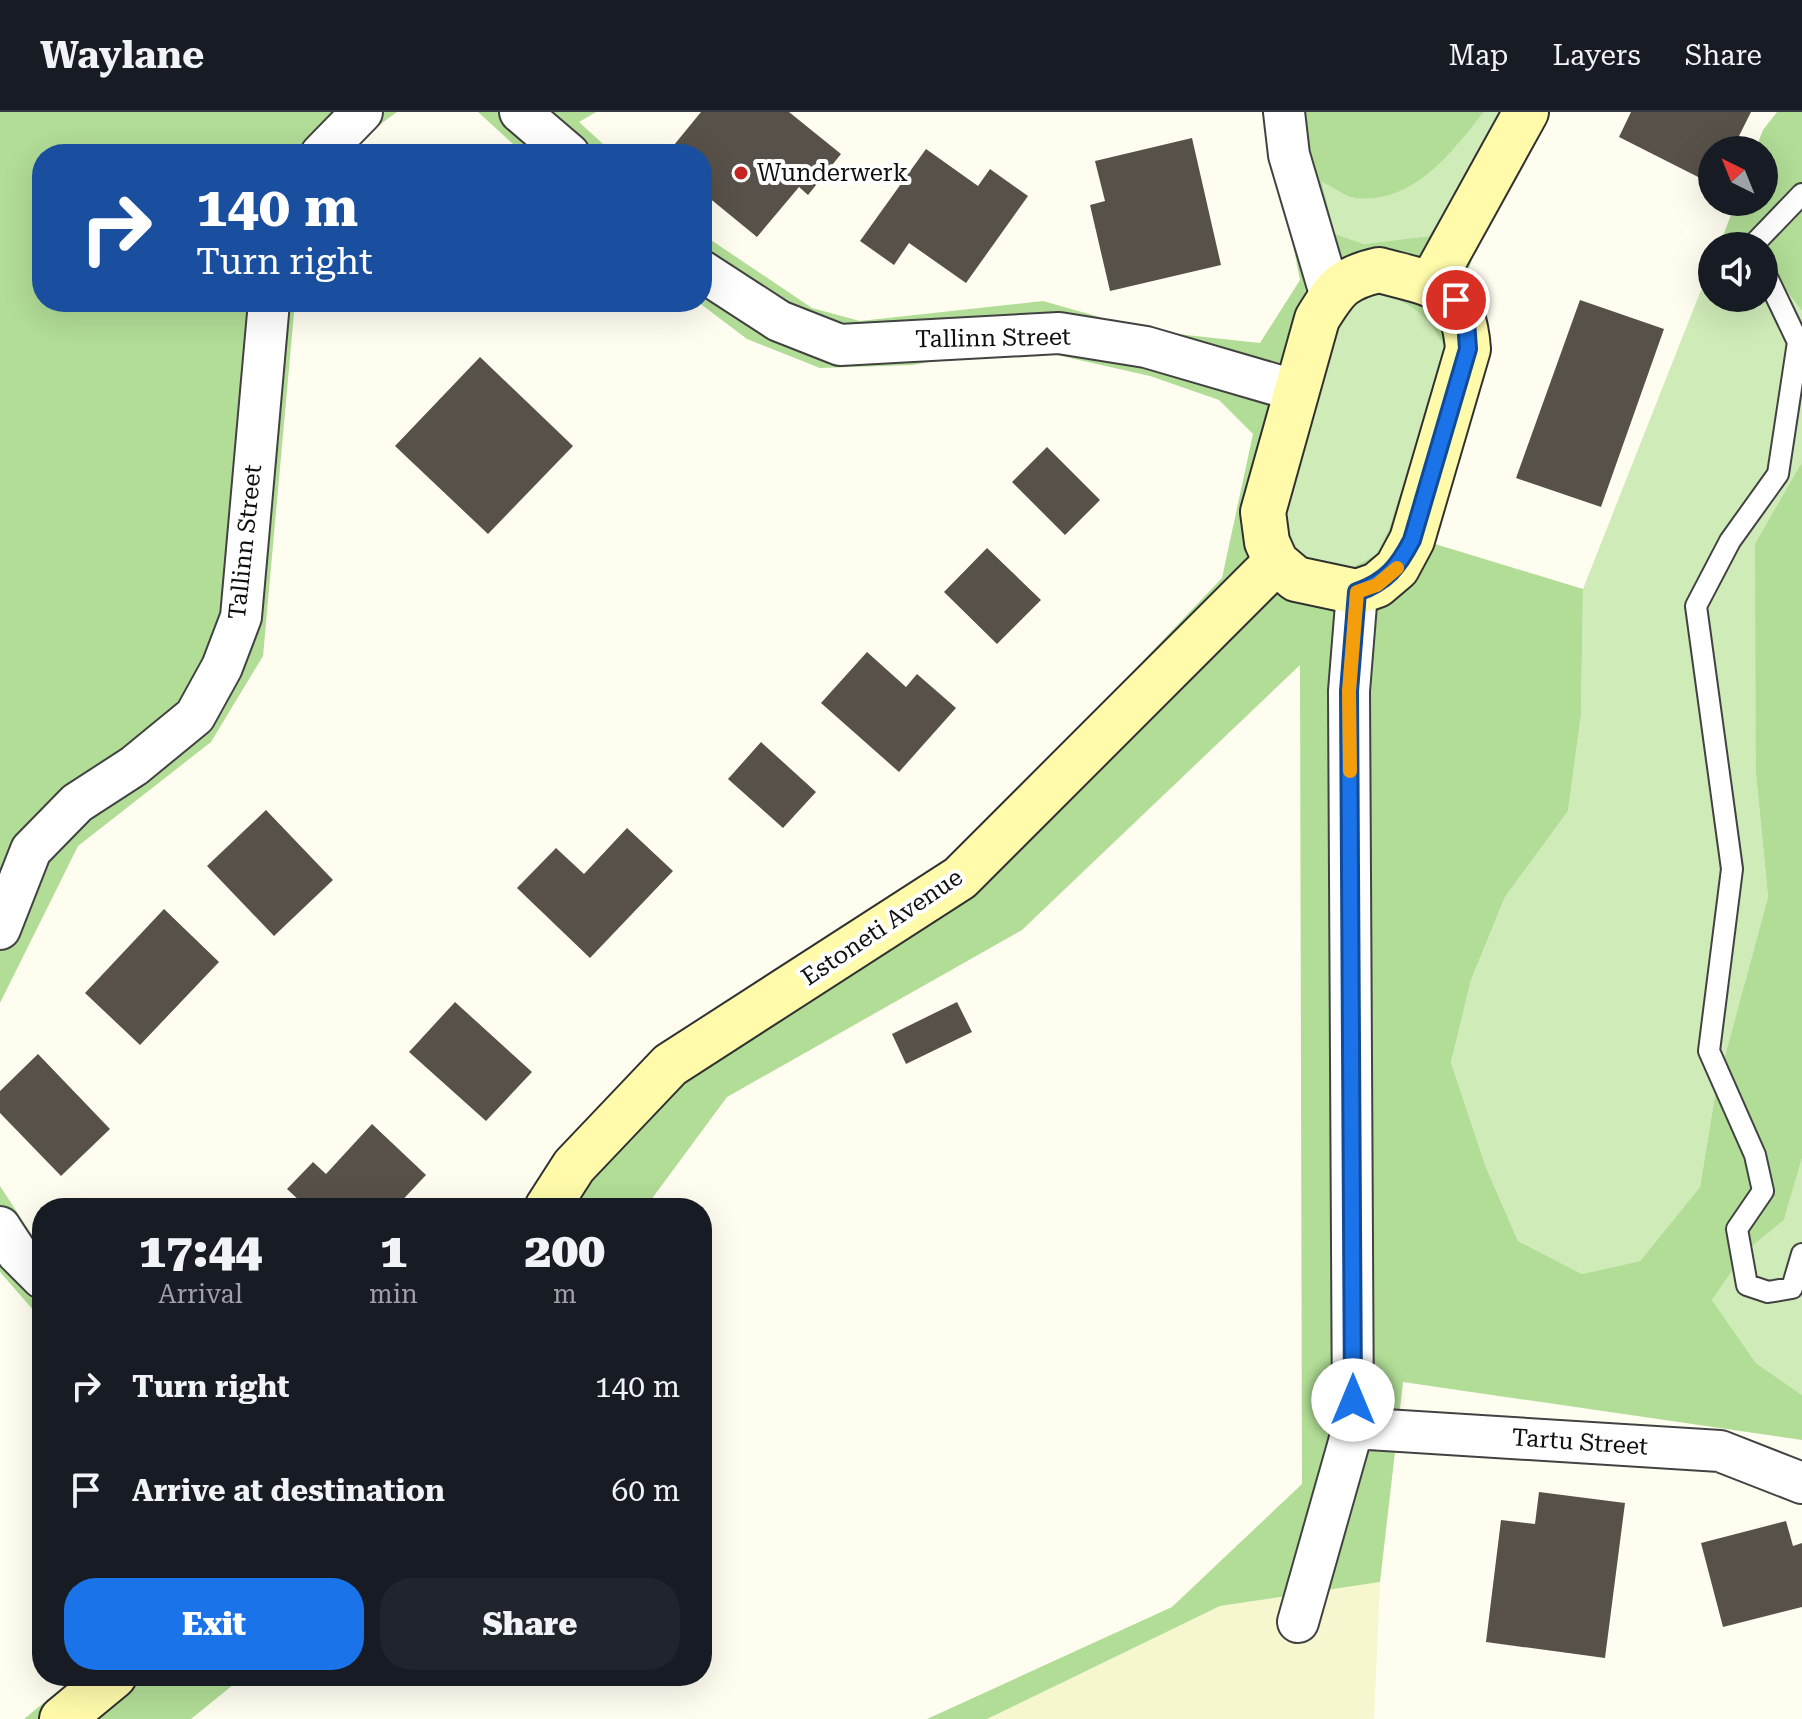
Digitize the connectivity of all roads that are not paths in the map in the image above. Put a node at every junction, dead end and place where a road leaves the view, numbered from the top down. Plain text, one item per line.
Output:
1 (362, 112) edge
2 (520, 112) edge
3 (1284, 112) edge
4 (1526, 112) edge
5 (331, 144) edge
6 (557, 144) edge
7 (1802, 194) edge
8 (1765, 232) edge
9 (712, 277) edge
10 (1431, 284) junction
11 (1331, 297) junction
12 (1778, 300) edge
13 (268, 312) edge
14 (1297, 391) junction
15 (1276, 562) junction
16 (1357, 592) junction
17 (0, 929) edge
18 (553, 1198) edge
19 (0, 1227) edge
20 (1802, 1254) edge
21 (32, 1268) edge
22 (1353, 1428) junction
23 (1802, 1483) edge
24 (1298, 1622) dead end
25 (102, 1686) edge
26 (62, 1719) edge

1 - 5 street
2 - 6 street
3 - 11 street
4 - 10 street
7 - 8 lane
9 - 14 street, Tallinn Street
10 - 11 street
10 - 16 street
11 - 14 street
12 - 20 lane
13 - 17 street, Tallinn Street
14 - 15 street
15 - 16 street
15 - 18 street, Estoneti Avenue
16 - 22 street
19 - 21 street
22 - 23 street, Tartu Street
22 - 24 street
25 - 26 street

